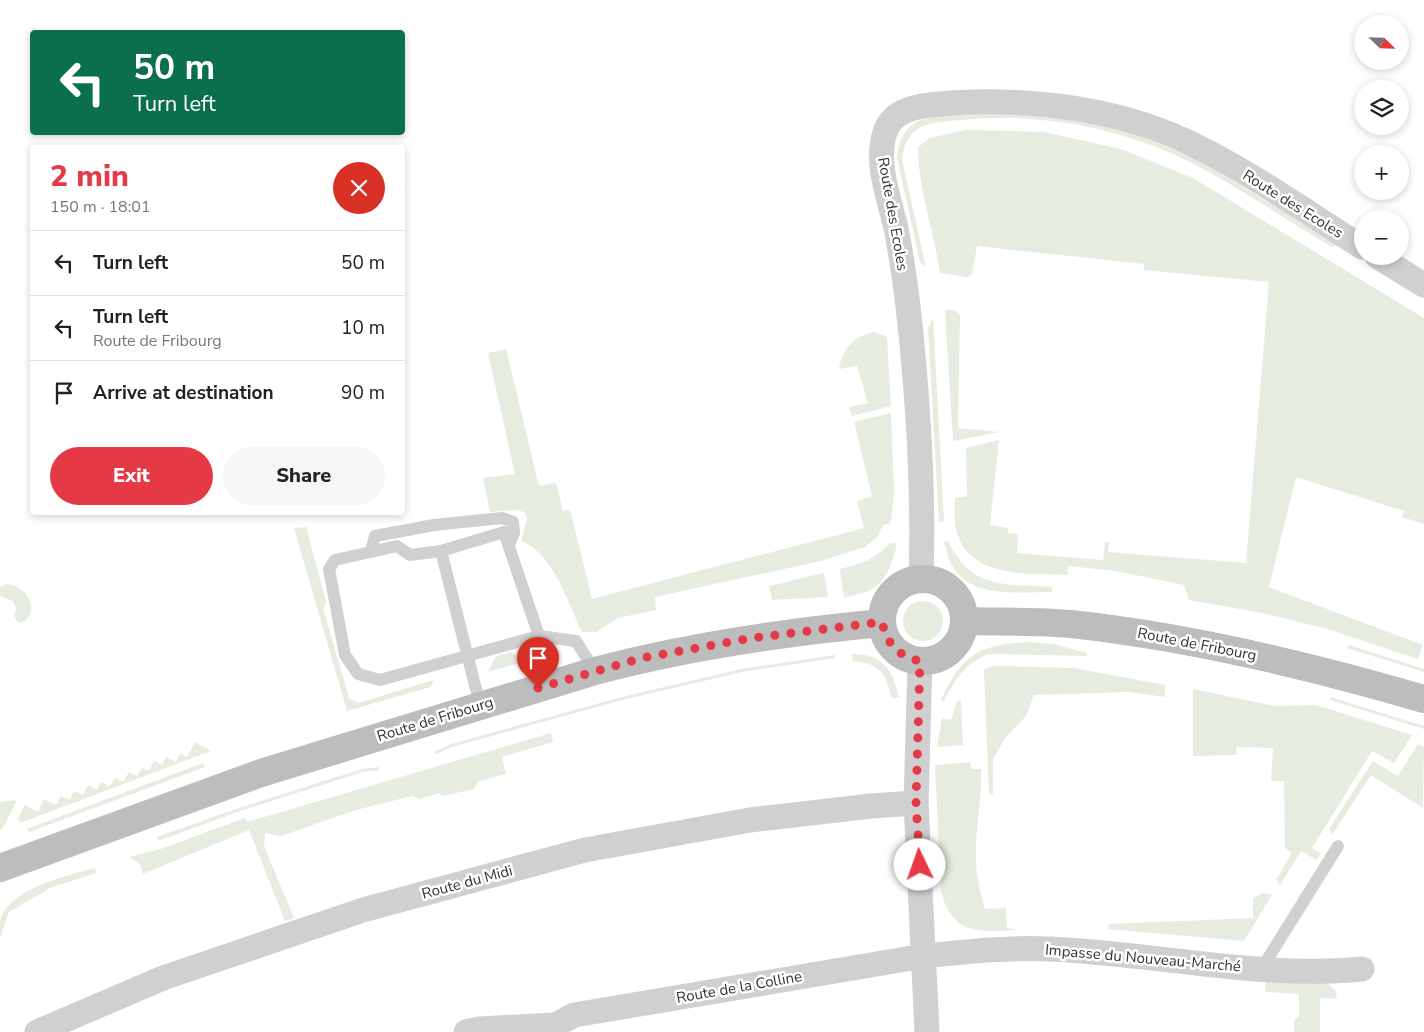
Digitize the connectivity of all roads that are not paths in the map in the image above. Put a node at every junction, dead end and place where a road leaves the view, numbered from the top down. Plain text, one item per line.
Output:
1 (1354, 242) edge
2 (1392, 265) edge
3 (1424, 285) edge
4 (509, 545) junction
5 (371, 551) junction
6 (441, 551) junction
7 (921, 579) junction
8 (882, 622) junction
9 (964, 622) junction
10 (539, 636) junction
11 (468, 656) junction
12 (920, 661) junction
13 (595, 671) junction
14 (1424, 699) edge
15 (480, 704) junction
16 (916, 803) junction
17 (1338, 846) dead end
18 (0, 868) edge
19 (924, 956) junction
20 (1262, 968) junction
21 (1362, 969) dead end
22 (555, 1028) edge
23 (37, 1032) edge
24 (466, 1032) edge
25 (926, 1032) edge

1 - 7 street, Route des Ecoles
2 - 3 street
4 - 5 lane
4 - 6 lane
4 - 10 lane
5 - 6 lane
5 - 11 lane
6 - 11 lane
7 - 8 main road
7 - 9 main road
8 - 12 main road
8 - 13 main road, Route de Fribourg
9 - 12 main road
9 - 14 main road, Route de Fribourg
10 - 11 lane
10 - 13 lane
11 - 15 lane
12 - 16 street
13 - 15 main road, Route de Fribourg
15 - 18 main road, Route de Fribourg
16 - 19 street
16 - 23 street, Route du Midi
17 - 20 lane
19 - 20 street, Impasse du Nouveau-Marché
19 - 22 street, Route de la Colline
19 - 25 street
20 - 21 street, Impasse du Nouveau-Marché
22 - 24 street, Route de la Colline

